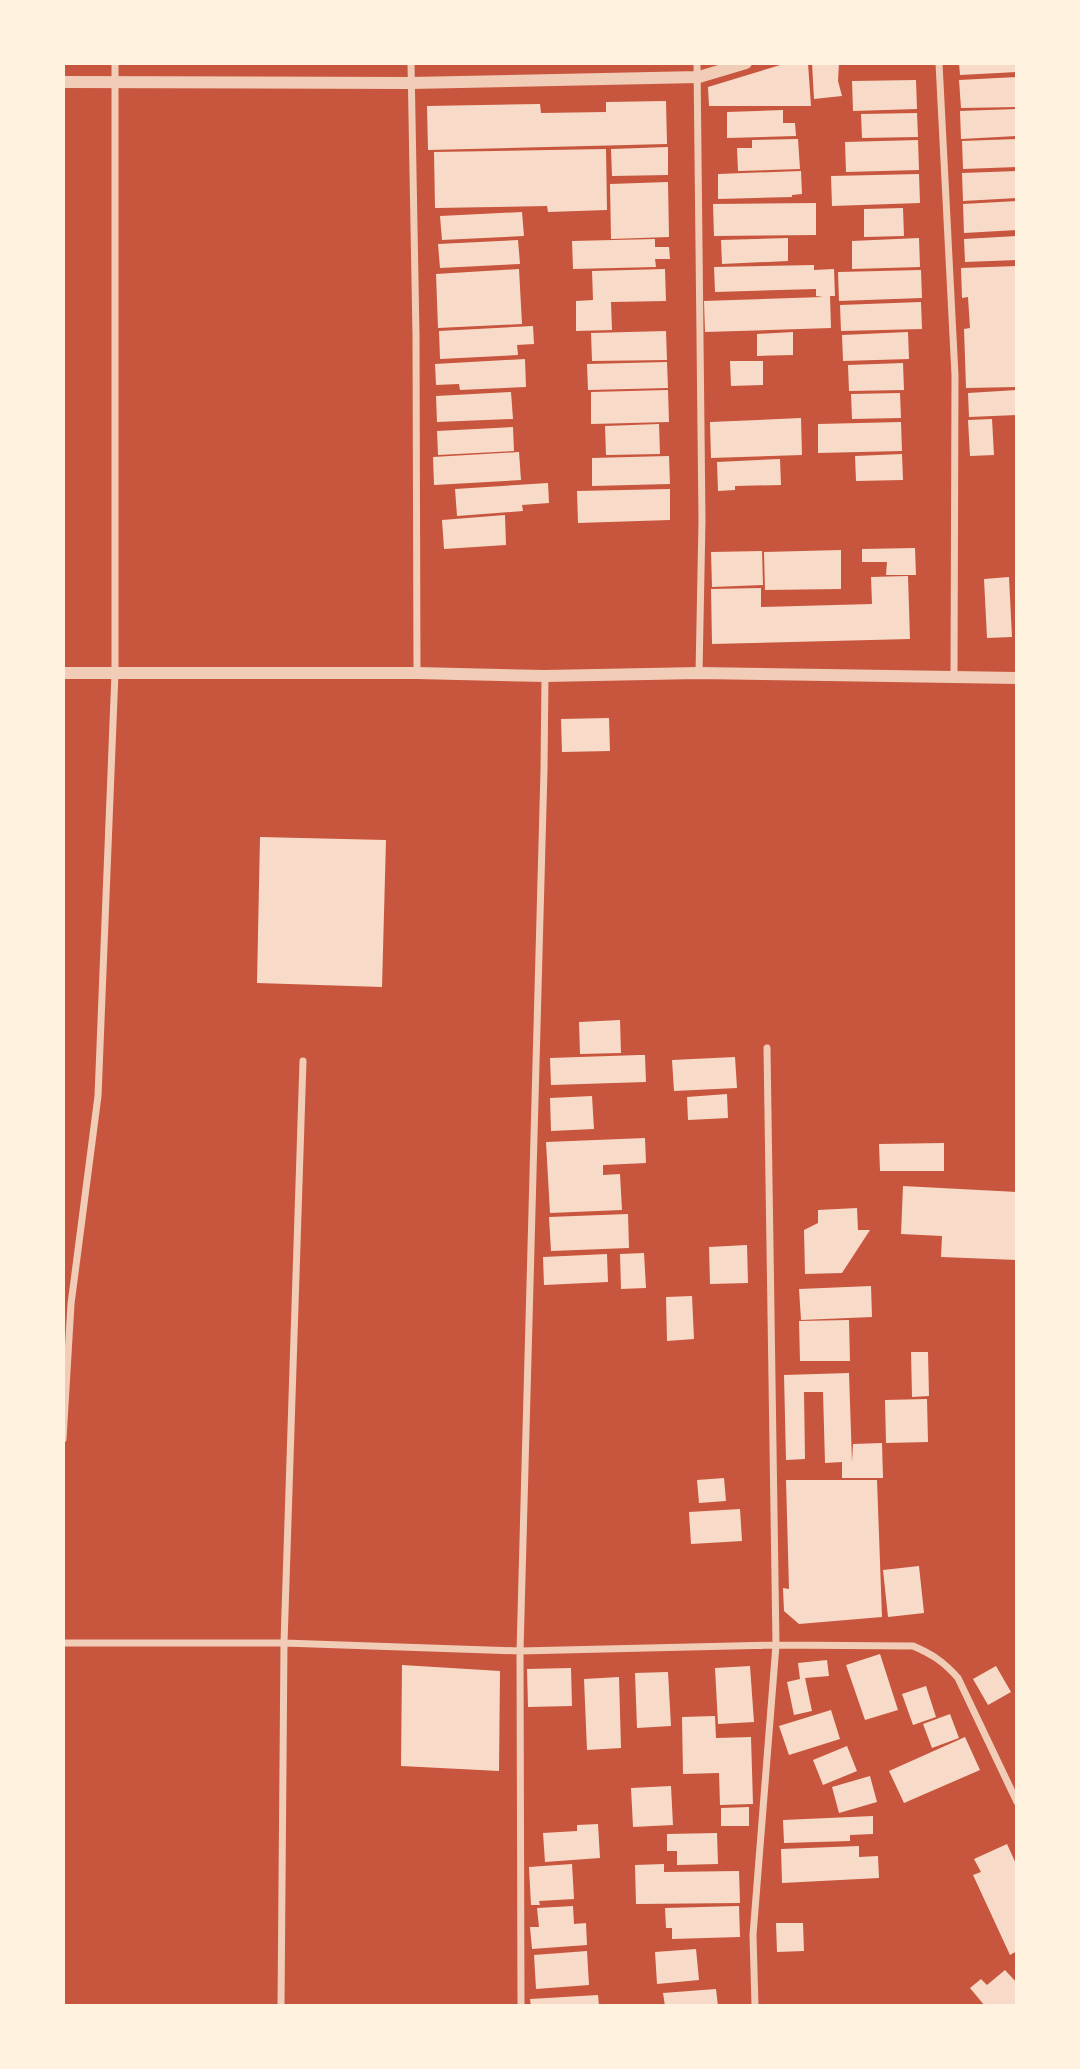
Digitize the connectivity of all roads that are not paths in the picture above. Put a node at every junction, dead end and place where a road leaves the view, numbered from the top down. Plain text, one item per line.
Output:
1 (115, 63) edge
2 (411, 63) edge
3 (697, 63) edge
4 (746, 63) edge
5 (939, 63) edge
6 (699, 77) junction
7 (63, 82) edge
8 (115, 82) junction
9 (411, 83) junction
10 (63, 673) edge
11 (115, 673) junction
12 (417, 673) junction
13 (699, 673) junction
14 (545, 676) junction
15 (954, 678) junction
16 (1017, 678) edge
17 (767, 1048) dead end
18 (303, 1061) dead end
19 (63, 1439) edge
20 (63, 1643) edge
21 (284, 1643) junction
22 (776, 1645) junction
23 (520, 1651) junction
24 (1017, 1802) edge
25 (281, 2006) edge
26 (521, 2006) edge
27 (755, 2006) edge

1 - 8 street
2 - 9 street
3 - 6 street
4 - 6 street
5 - 15 street
6 - 9 street
6 - 13 street
7 - 8 street
8 - 9 street
8 - 11 street
9 - 12 street
10 - 11 street
11 - 12 street
11 - 19 street
12 - 14 street
13 - 14 street
13 - 15 street
14 - 23 street
15 - 16 street
17 - 22 street
18 - 21 street
20 - 21 street
21 - 23 street
21 - 25 street
22 - 23 street
22 - 24 street
22 - 27 street
23 - 26 street

